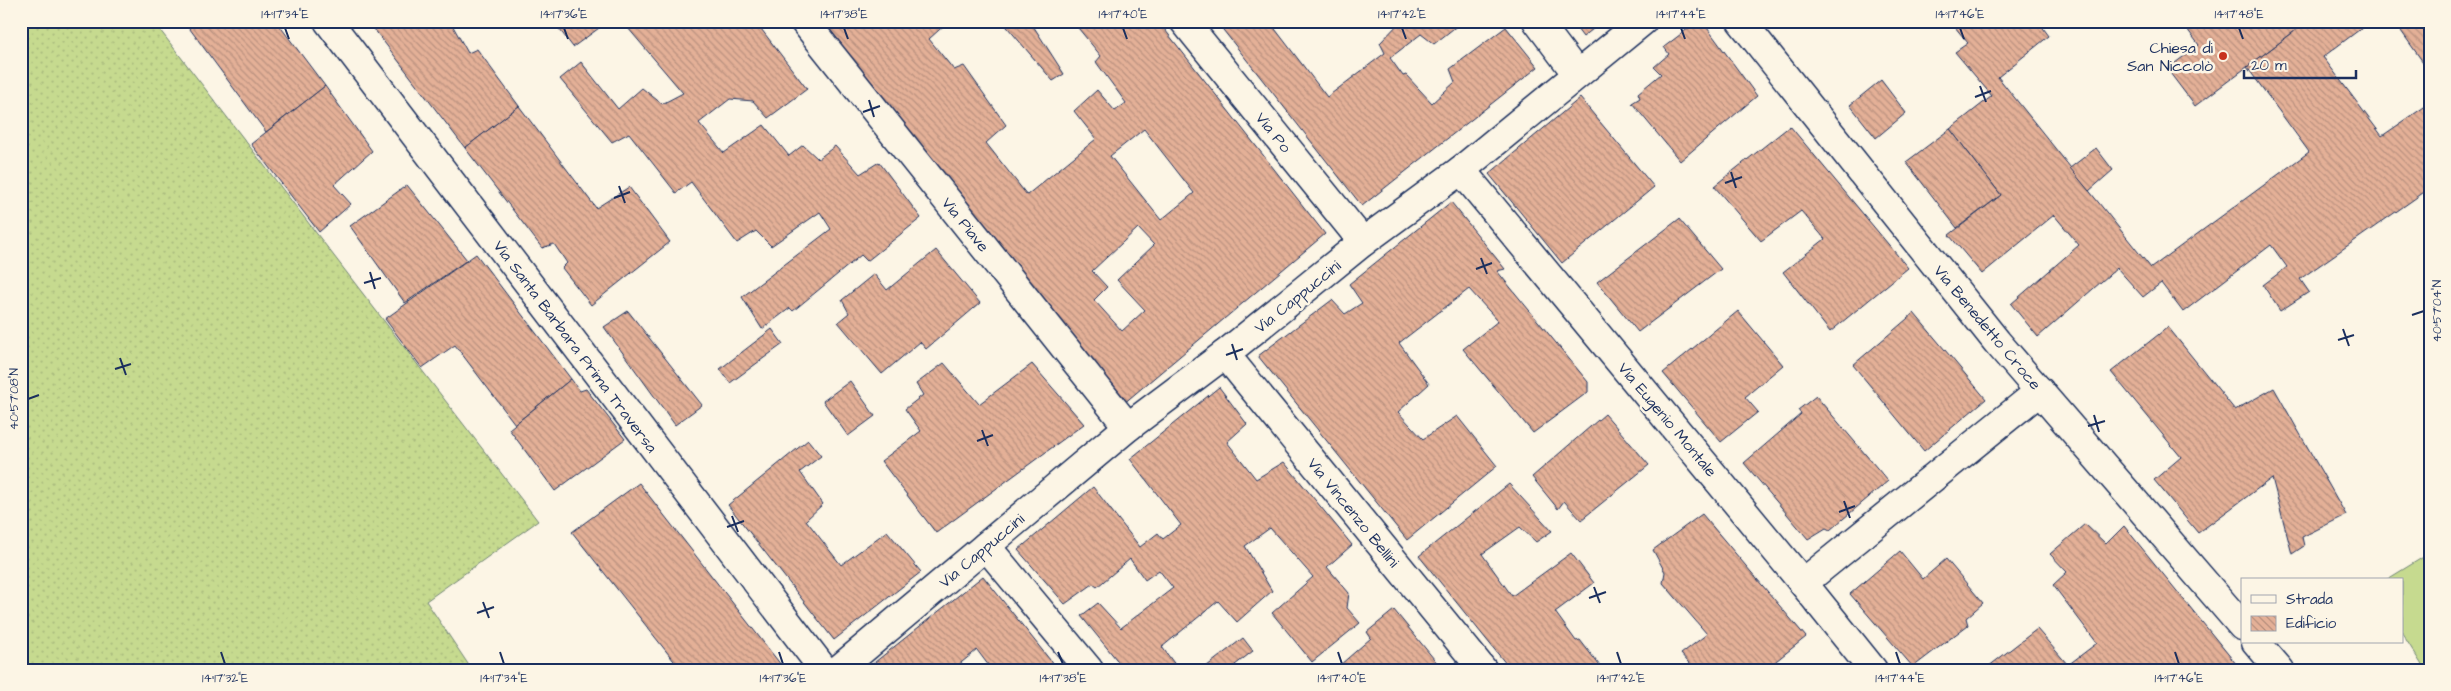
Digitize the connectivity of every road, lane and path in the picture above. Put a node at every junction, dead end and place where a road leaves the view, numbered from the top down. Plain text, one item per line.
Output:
1 (328, 21) edge
2 (804, 21) edge
3 (1184, 21) edge
4 (1537, 21) edge
5 (1643, 21) edge
6 (1741, 21) edge
7 (1577, 74) junction
8 (1461, 170) junction
9 (1363, 242) junction
10 (1225, 354) junction
11 (2040, 390) junction
12 (1128, 428) junction
13 (986, 546) junction
14 (1803, 583) junction
15 (2241, 625) edge
16 (2258, 644) edge
17 (824, 670) edge
18 (838, 670) edge
19 (1089, 670) edge
20 (1483, 670) edge
21 (1872, 670) edge
22 (2280, 670) edge

1 - 17 street, Via Santa Barbara Prima Traversa
2 - 12 street, Via Piave
3 - 9 street, Via Po
4 - 7 street
5 - 7 street, Via Cappuccini
6 - 11 street, Via Benedetto Croce
7 - 8 street, Via Cappuccini
8 - 9 street, Via Cappuccini
8 - 14 street, Via Eugenio Montale
9 - 10 street, Via Cappuccini
10 - 12 street, Via Cappuccini
10 - 20 street, Via Vincenzo Bellini
11 - 14 street
11 - 15 street, Via Benedetto Croce
12 - 13 street, Via Cappuccini
13 - 18 street, Via Cappuccini
13 - 19 street
14 - 21 street, Via Eugenio Montale
16 - 22 street

